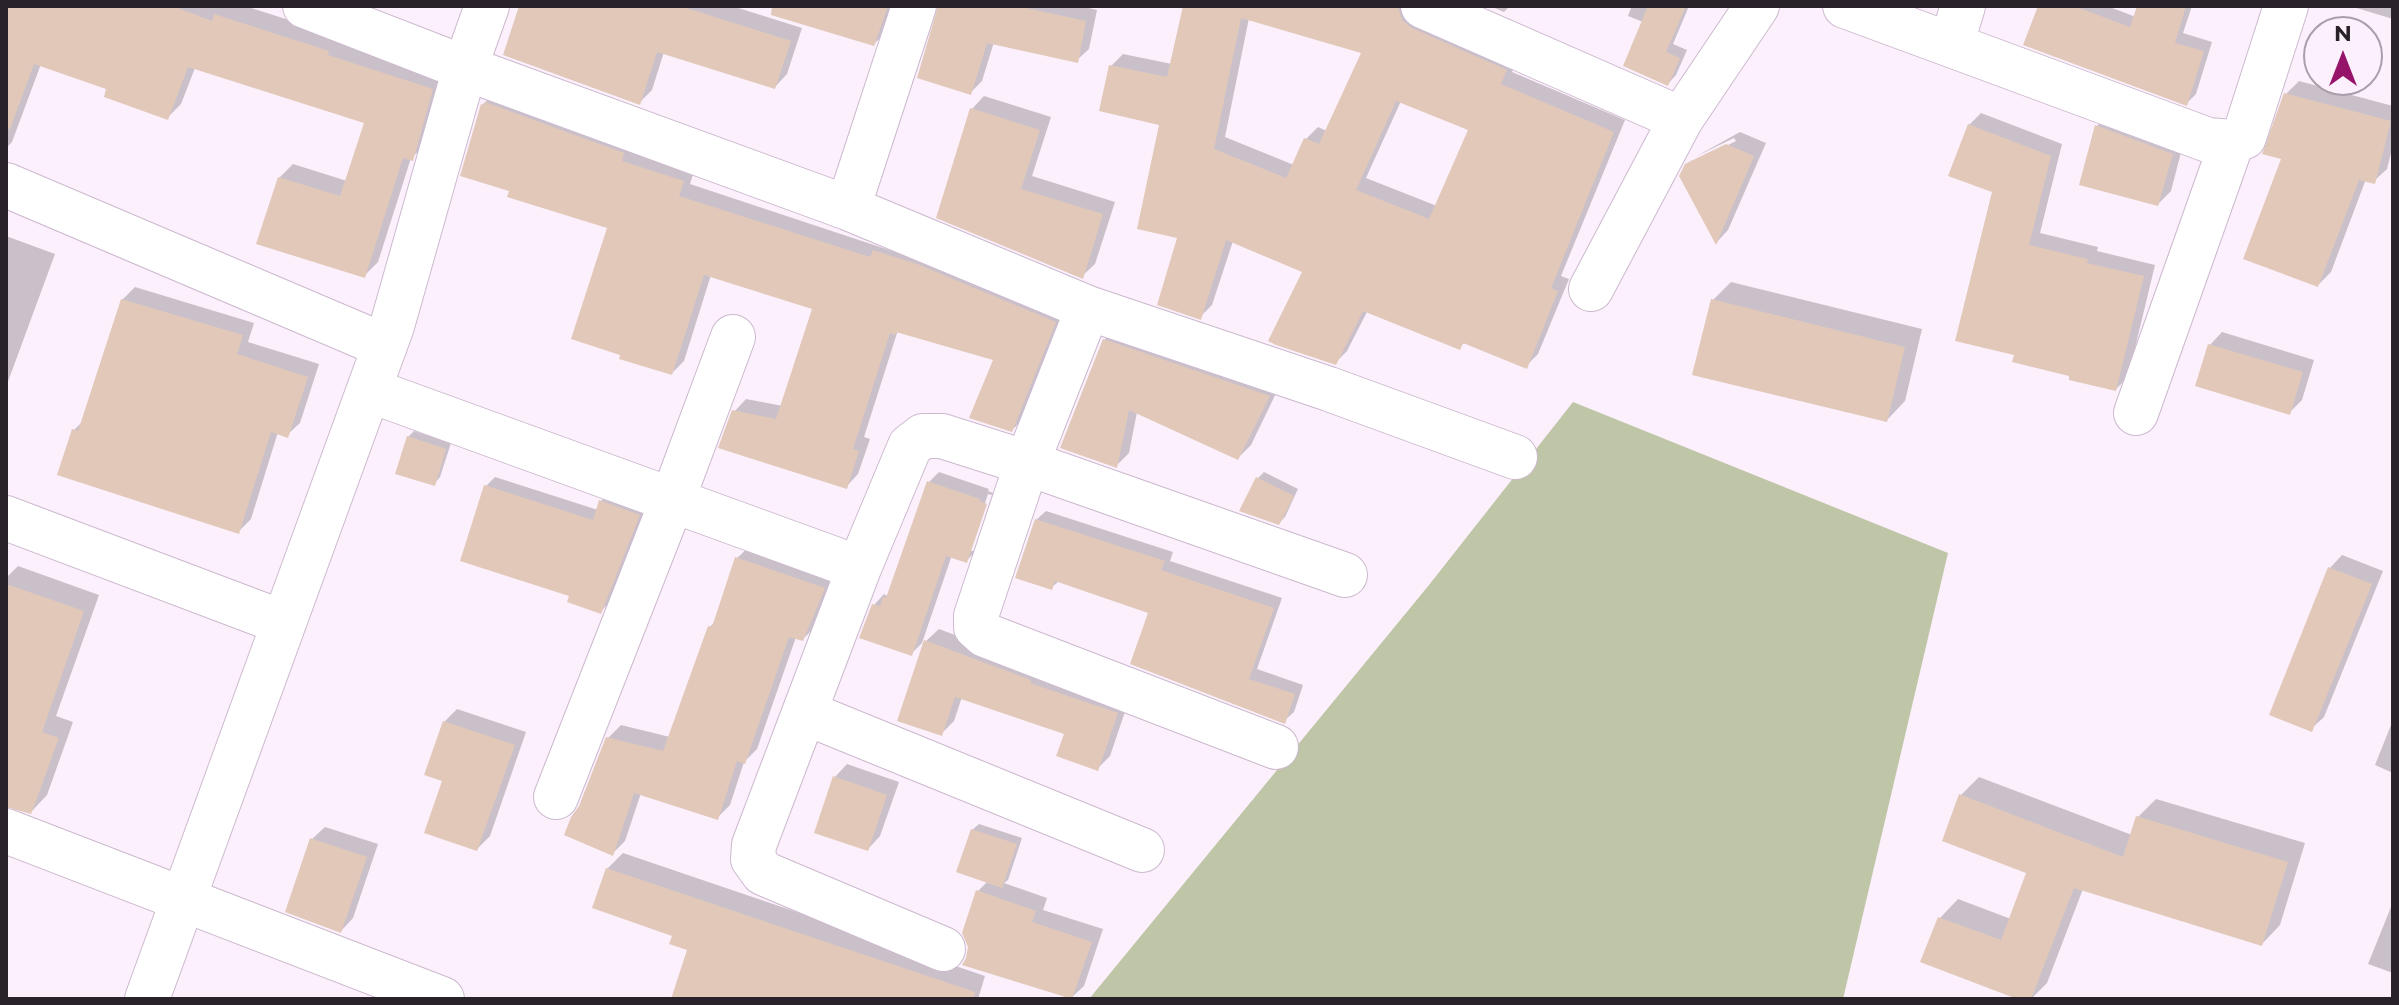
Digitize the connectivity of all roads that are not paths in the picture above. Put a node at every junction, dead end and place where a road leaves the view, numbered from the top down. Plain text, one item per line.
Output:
1 (305, 6) edge
2 (487, 6) edge
3 (914, 6) edge
4 (1423, 6) edge
5 (1757, 6) edge
6 (1845, 6) edge
7 (2286, 6) edge
8 (1957, 26) edge
9 (465, 68) junction
10 (1681, 119) junction
11 (2232, 142) junction
12 (6, 185) edge
13 (848, 208) junction
14 (1591, 289) dead end
15 (1088, 308) junction
16 (733, 337) dead end
17 (385, 346) junction
18 (369, 390) junction
19 (2136, 413) dead end
20 (1515, 457) dead end
21 (1027, 463) junction
22 (672, 501) junction
23 (6, 518) edge
24 (859, 568) junction
25 (1345, 575) dead end
26 (284, 623) junction
27 (806, 713) junction
28 (1276, 747) dead end
29 (556, 797) dead end
30 (6, 831) edge
31 (1142, 850) dead end
32 (181, 899) junction
33 (943, 949) dead end
34 (147, 999) edge
35 (442, 999) edge

1 - 9 street
2 - 9 street
3 - 13 street
4 - 10 street
5 - 10 street
6 - 8 street
7 - 11 street
8 - 11 street
9 - 13 street
9 - 17 street
10 - 14 street
11 - 19 street
12 - 17 street
13 - 15 street
15 - 20 street
15 - 21 street
16 - 22 street
17 - 18 street
18 - 22 street
18 - 26 street
21 - 24 street
21 - 25 street
21 - 28 street
22 - 24 street
22 - 29 street
23 - 26 street
24 - 27 street
26 - 32 street
27 - 31 street
27 - 33 street
30 - 32 street
32 - 34 street
32 - 35 street

